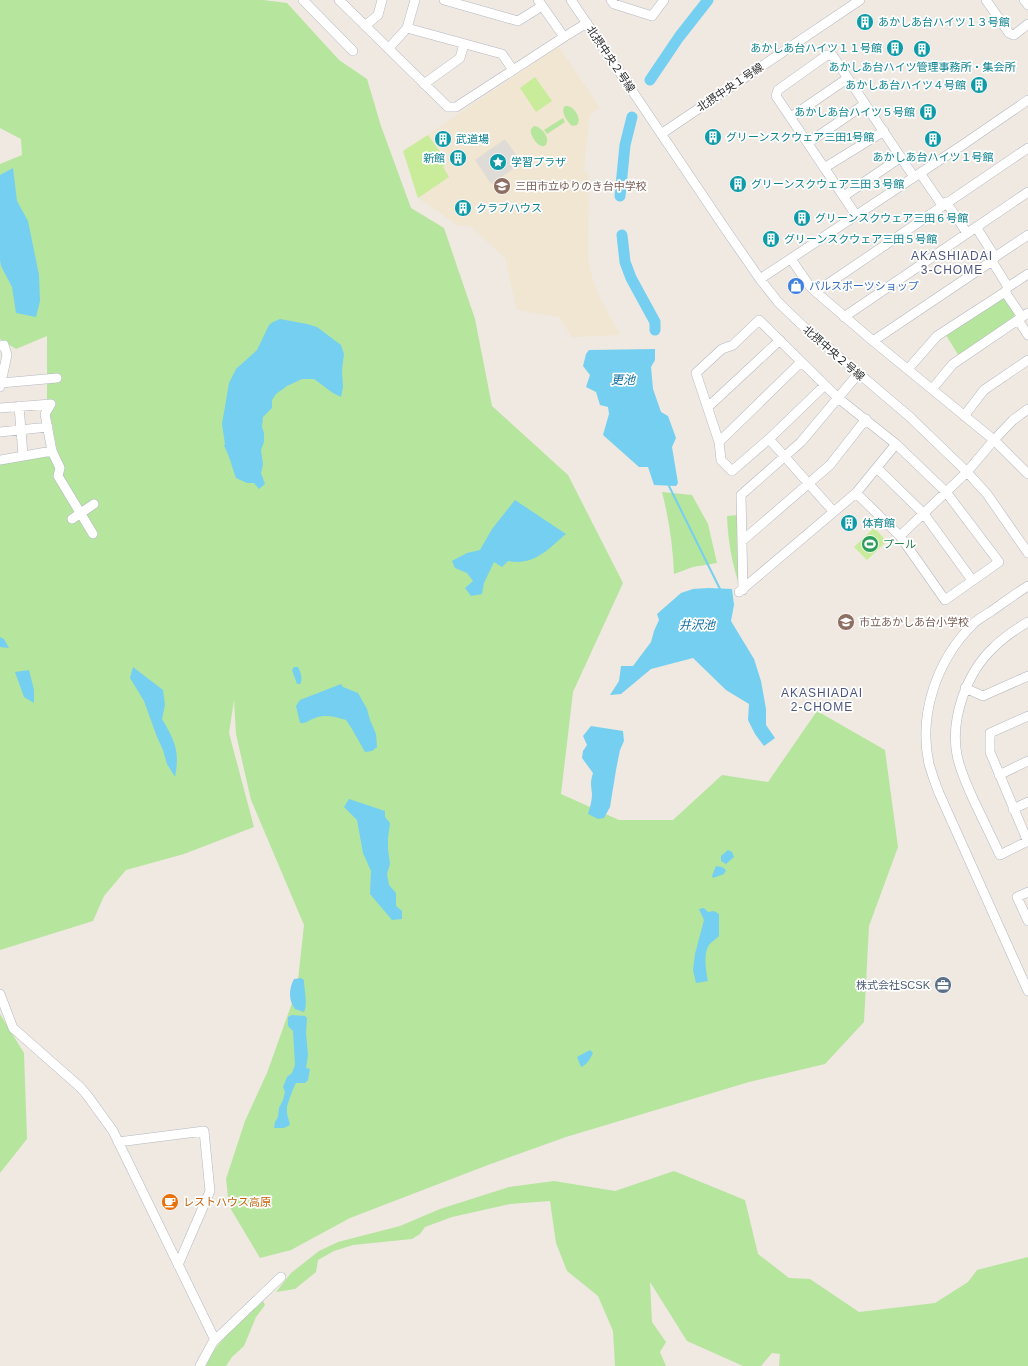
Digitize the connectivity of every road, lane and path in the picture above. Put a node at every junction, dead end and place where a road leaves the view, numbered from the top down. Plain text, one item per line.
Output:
1 (303, 0) edge
2 (339, 0) edge
3 (382, 0) edge
4 (415, 0) edge
5 (444, 0) edge
6 (571, 0) edge
7 (611, 0) edge
8 (664, 0) edge
9 (860, 0) edge
10 (986, 0) edge
11 (1024, 0) edge
12 (540, 3) edge
13 (1028, 6) edge
14 (587, 24) junction
15 (1028, 24) edge
16 (365, 26) junction
17 (407, 28) junction
18 (564, 37) junction
19 (464, 44) junction
20 (389, 48) junction
21 (353, 51) dead end
22 (513, 70) junction
23 (848, 78) junction
24 (424, 84) junction
25 (1027, 102) edge
26 (865, 104) junction
27 (791, 117) junction
28 (884, 131) junction
29 (661, 134) junction
30 (808, 143) junction
31 (1028, 148) edge
32 (901, 157) junction
33 (824, 168) junction
34 (917, 175) junction
35 (1028, 192) edge
36 (844, 196) junction
37 (944, 203) junction
38 (856, 215) junction
39 (976, 227) junction
40 (967, 233) junction
41 (1028, 235) edge
42 (791, 259) junction
43 (993, 259) junction
44 (1028, 274) edge
45 (760, 279) junction
46 (1007, 289) junction
47 (816, 292) junction
48 (844, 317) junction
49 (1022, 317) edge
50 (1028, 335) edge
51 (780, 340) junction
52 (873, 341) junction
53 (0, 346) edge
54 (1028, 360) edge
55 (801, 362) junction
56 (908, 369) junction
57 (858, 374) junction
58 (57, 378) dead end
59 (0, 385) edge
60 (825, 385) junction
61 (932, 389) junction
62 (838, 398) junction
63 (19, 406) junction
64 (708, 407) junction
65 (0, 408) edge
66 (1028, 409) edge
67 (964, 416) junction
68 (866, 419) junction
69 (48, 427) junction
70 (21, 430) junction
71 (0, 432) edge
72 (769, 439) junction
73 (994, 440) junction
74 (719, 442) junction
75 (896, 444) junction
76 (52, 451) junction
77 (23, 455) junction
78 (784, 456) junction
79 (4, 462) edge
80 (1024, 462) edge
81 (877, 468) junction
82 (967, 472) junction
83 (1028, 474) edge
84 (810, 484) junction
85 (946, 492) junction
86 (856, 493) junction
87 (94, 504) dead end
88 (833, 511) junction
89 (80, 514) junction
90 (924, 514) junction
91 (72, 519) dead end
92 (93, 534) dead end
93 (900, 536) junction
94 (742, 541) junction
95 (1028, 553) edge
96 (972, 580) junction
97 (1028, 586) edge
98 (1028, 622) edge
99 (1028, 676) edge
100 (965, 688) junction
101 (1028, 716) edge
102 (1028, 761) edge
103 (999, 775) junction
104 (1028, 802) edge
105 (1013, 809) junction
106 (1028, 842) edge
107 (1028, 892) edge
108 (1028, 921) edge
109 (1028, 991) edge
110 (0, 994) edge
111 (118, 1142) junction
112 (178, 1265) junction
113 (281, 1277) dead end
114 (215, 1340) junction
115 (200, 1366) edge

1 - 21 street
2 - 16 street
3 - 16 street
4 - 17 street
5 - 12 street
6 - 14 street, 北摂中央２号線
7 - 8 street
9 - 29 street, 北摂中央１号線
10 - 15 street
11 - 13 street
12 - 18 street
14 - 18 street
14 - 29 street, 北摂中央２号線
16 - 20 street
17 - 19 street
17 - 20 street
18 - 22 street
19 - 22 street
19 - 24 street
20 - 24 street
22 - 24 street
23 - 26 street
23 - 27 street
23 - 27 street
25 - 34 street
26 - 28 street
26 - 30 street
27 - 30 street
28 - 32 street
28 - 33 street
29 - 45 street, 北摂中央２号線
30 - 33 street
31 - 37 street
32 - 34 street
32 - 36 street
33 - 36 street
34 - 37 street
34 - 38 street
35 - 39 street
36 - 38 street
37 - 40 street
37 - 47 street
38 - 42 street
39 - 40 street
39 - 43 street
40 - 48 street
41 - 43 street
42 - 45 street
42 - 47 street
43 - 46 street
43 - 52 street
44 - 46 street
45 - 57 street, 北摂中央２号線
46 - 49 street
46 - 56 street
47 - 48 street
48 - 52 street
49 - 50 street
49 - 61 street
51 - 55 street
51 - 64 street
51 - 64 street
52 - 56 street
53 - 59 street
54 - 67 street
55 - 60 street
55 - 74 street
56 - 61 street
57 - 62 street
57 - 82 street, 北摂中央２号線
58 - 59 street
60 - 62 street
60 - 72 street
61 - 67 street
62 - 68 street
62 - 78 street
63 - 65 street
63 - 69 street
63 - 70 street
64 - 74 street
66 - 73 street
67 - 73 street
68 - 75 street
68 - 84 street
69 - 70 street
69 - 76 street
70 - 71 street
70 - 77 street
72 - 74 street
72 - 78 street
73 - 80 street
73 - 82 street
75 - 81 street
75 - 85 street
76 - 77 street
76 - 89 street
77 - 79 street
78 - 84 street
78 - 94 street
80 - 83 street
81 - 86 street
81 - 90 street
82 - 85 street
82 - 95 street, 北摂中央２号線
84 - 88 street
84 - 94 street
85 - 90 street
85 - 96 street
86 - 88 street
86 - 93 street
87 - 89 street
88 - 94 street
89 - 91 street
89 - 92 street
90 - 93 street
90 - 96 street
93 - 96 street
97 - 109 street
98 - 100 street
99 - 100 street
100 - 106 street
101 - 103 street
102 - 103 street
103 - 105 street
104 - 105 street
105 - 106 street
107 - 108 street
110 - 111 street
111 - 112 street
111 - 112 street
112 - 114 street
113 - 114 street
114 - 115 street

